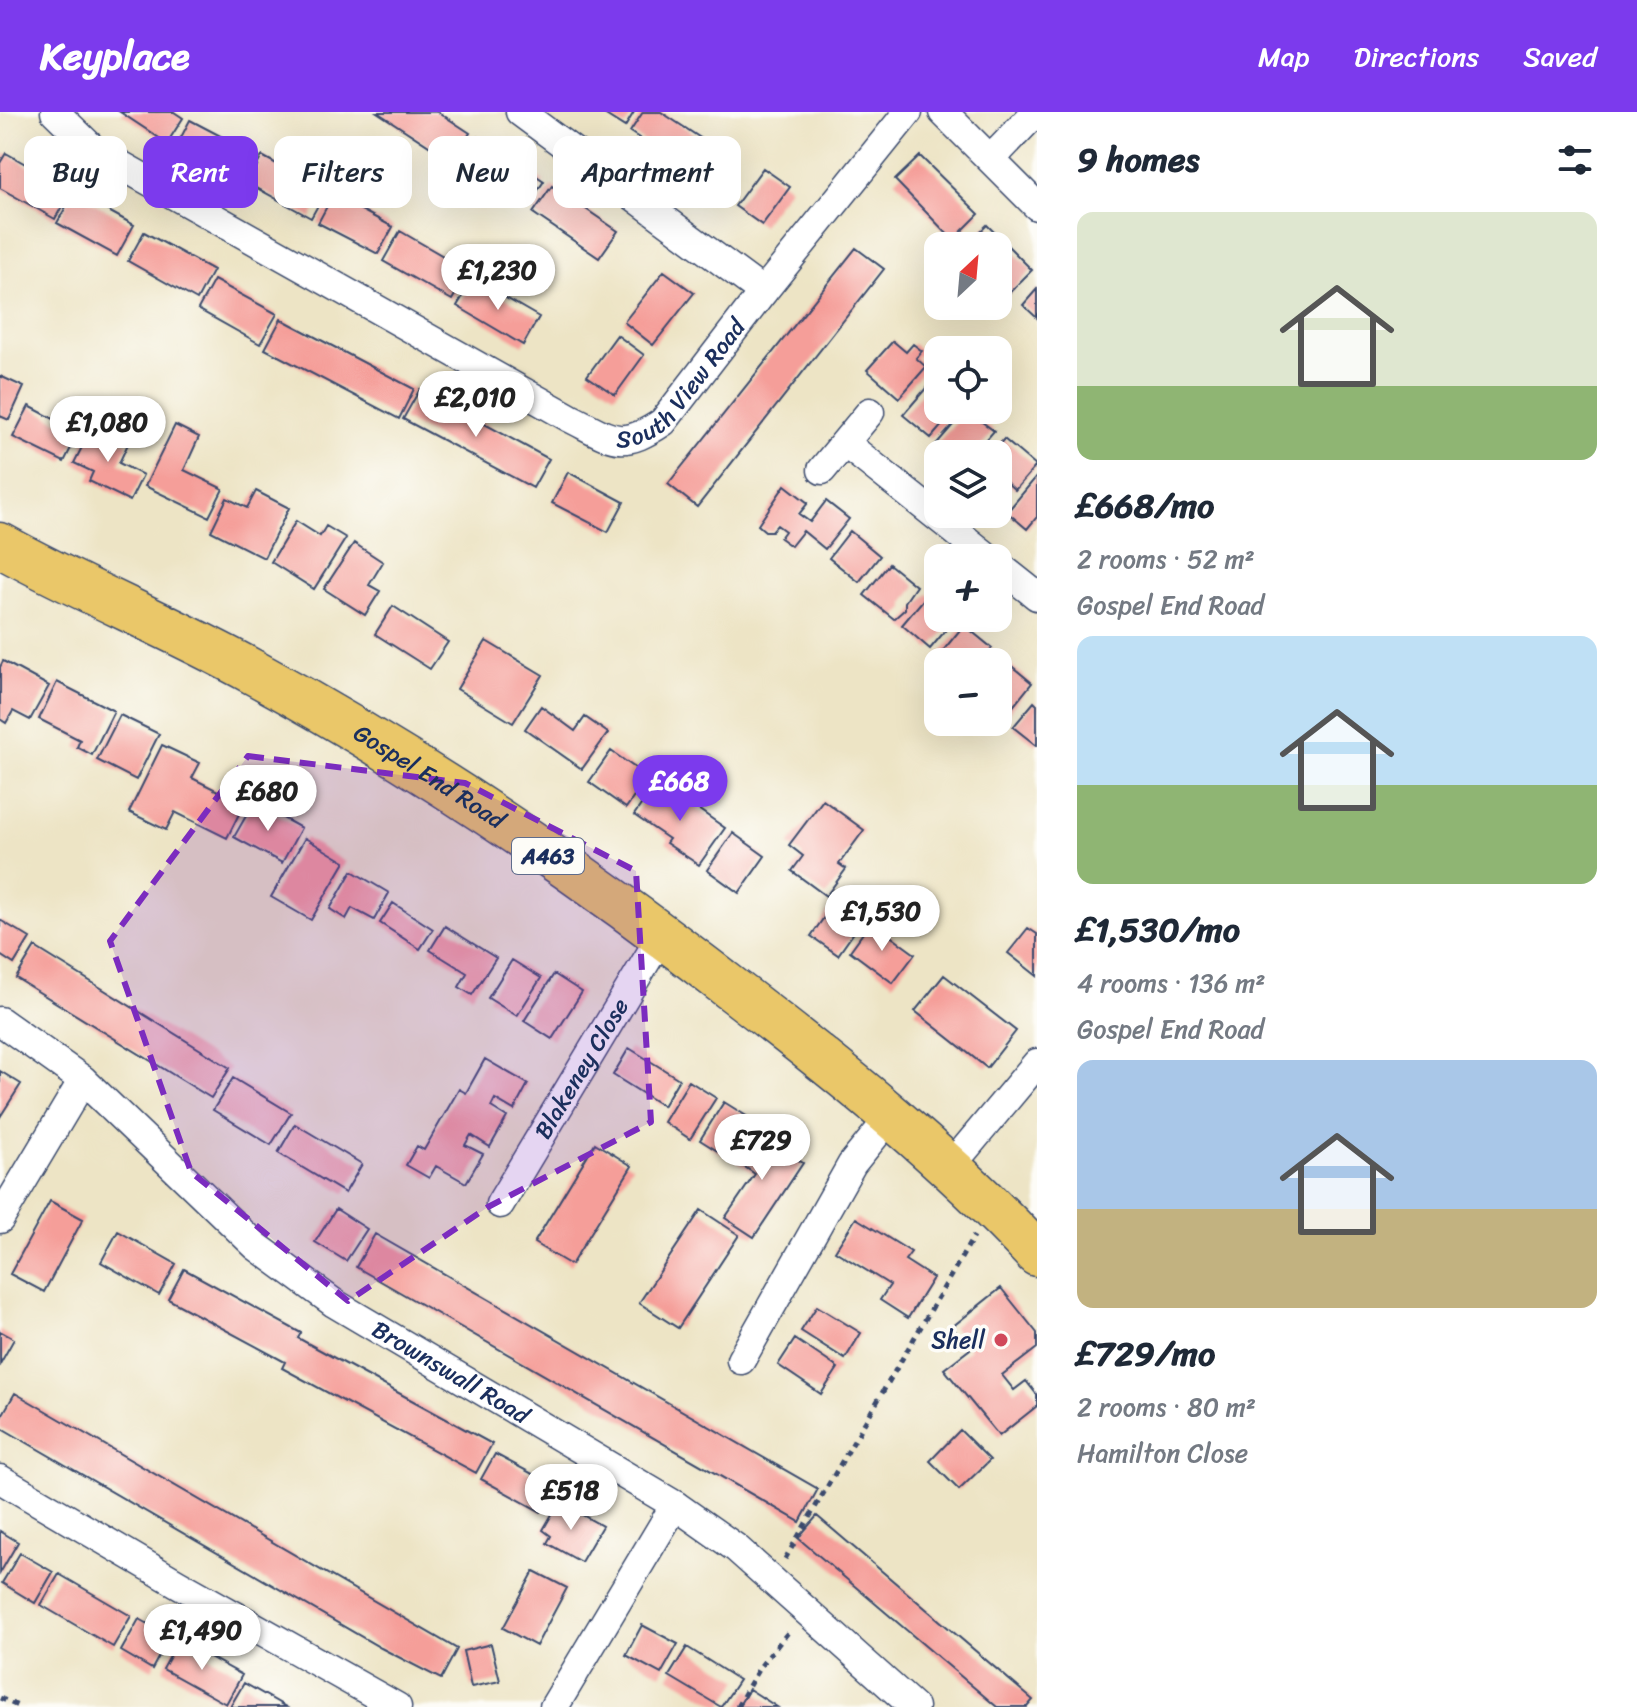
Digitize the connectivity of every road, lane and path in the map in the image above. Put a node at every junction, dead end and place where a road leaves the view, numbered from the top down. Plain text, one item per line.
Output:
1 (55, 112) edge
2 (520, 112) edge
3 (908, 112) edge
4 (943, 112) edge
5 (1036, 112) edge
6 (991, 159) junction
7 (1037, 206) edge
8 (763, 292) junction
9 (870, 412) dead end
10 (846, 444) junction
11 (822, 470) dead end
12 (971, 544) edge
13 (0, 545) edge
14 (1012, 576) edge
15 (1037, 596) edge
16 (662, 935) junction
17 (0, 1021) edge
18 (1037, 1063) edge
19 (83, 1080) junction
20 (892, 1115) junction
21 (950, 1167) junction
22 (500, 1204) dead end
23 (991, 1208) junction
24 (0, 1219) edge
25 (1037, 1254) edge
26 (741, 1360) dead end
27 (0, 1479) edge
28 (675, 1505) junction
29 (772, 1580) junction
30 (806, 1610) junction
31 (0, 1698) edge
32 (20, 1707) edge
33 (397, 1707) edge
34 (554, 1707) edge
35 (737, 1707) edge
36 (914, 1707) edge

1 - 8 street, South View Road
2 - 8 street
3 - 8 street, South View Road
4 - 6 street
5 - 6 street
6 - 7 street
9 - 10 street
10 - 11 street
10 - 12 street
13 - 16 main road, Gospel End Road / A463
14 - 15 street
16 - 20 main road, Gospel End Road / A463
16 - 22 street, Blakeney Close
17 - 19 street, Brownswall Road
18 - 21 street
19 - 24 street
19 - 28 street, Brownswall Road
20 - 21 main road, Gospel End Road / A463
20 - 26 street
21 - 23 main road, Gospel End Road / A463
23 - 25 main road, Gospel End Road / A463
23 - 29 path
27 - 33 street
28 - 29 street, Brownswall Road
28 - 34 street
29 - 30 street, Brownswall Road
30 - 35 path
30 - 36 street, Brownswall Road
31 - 32 path

